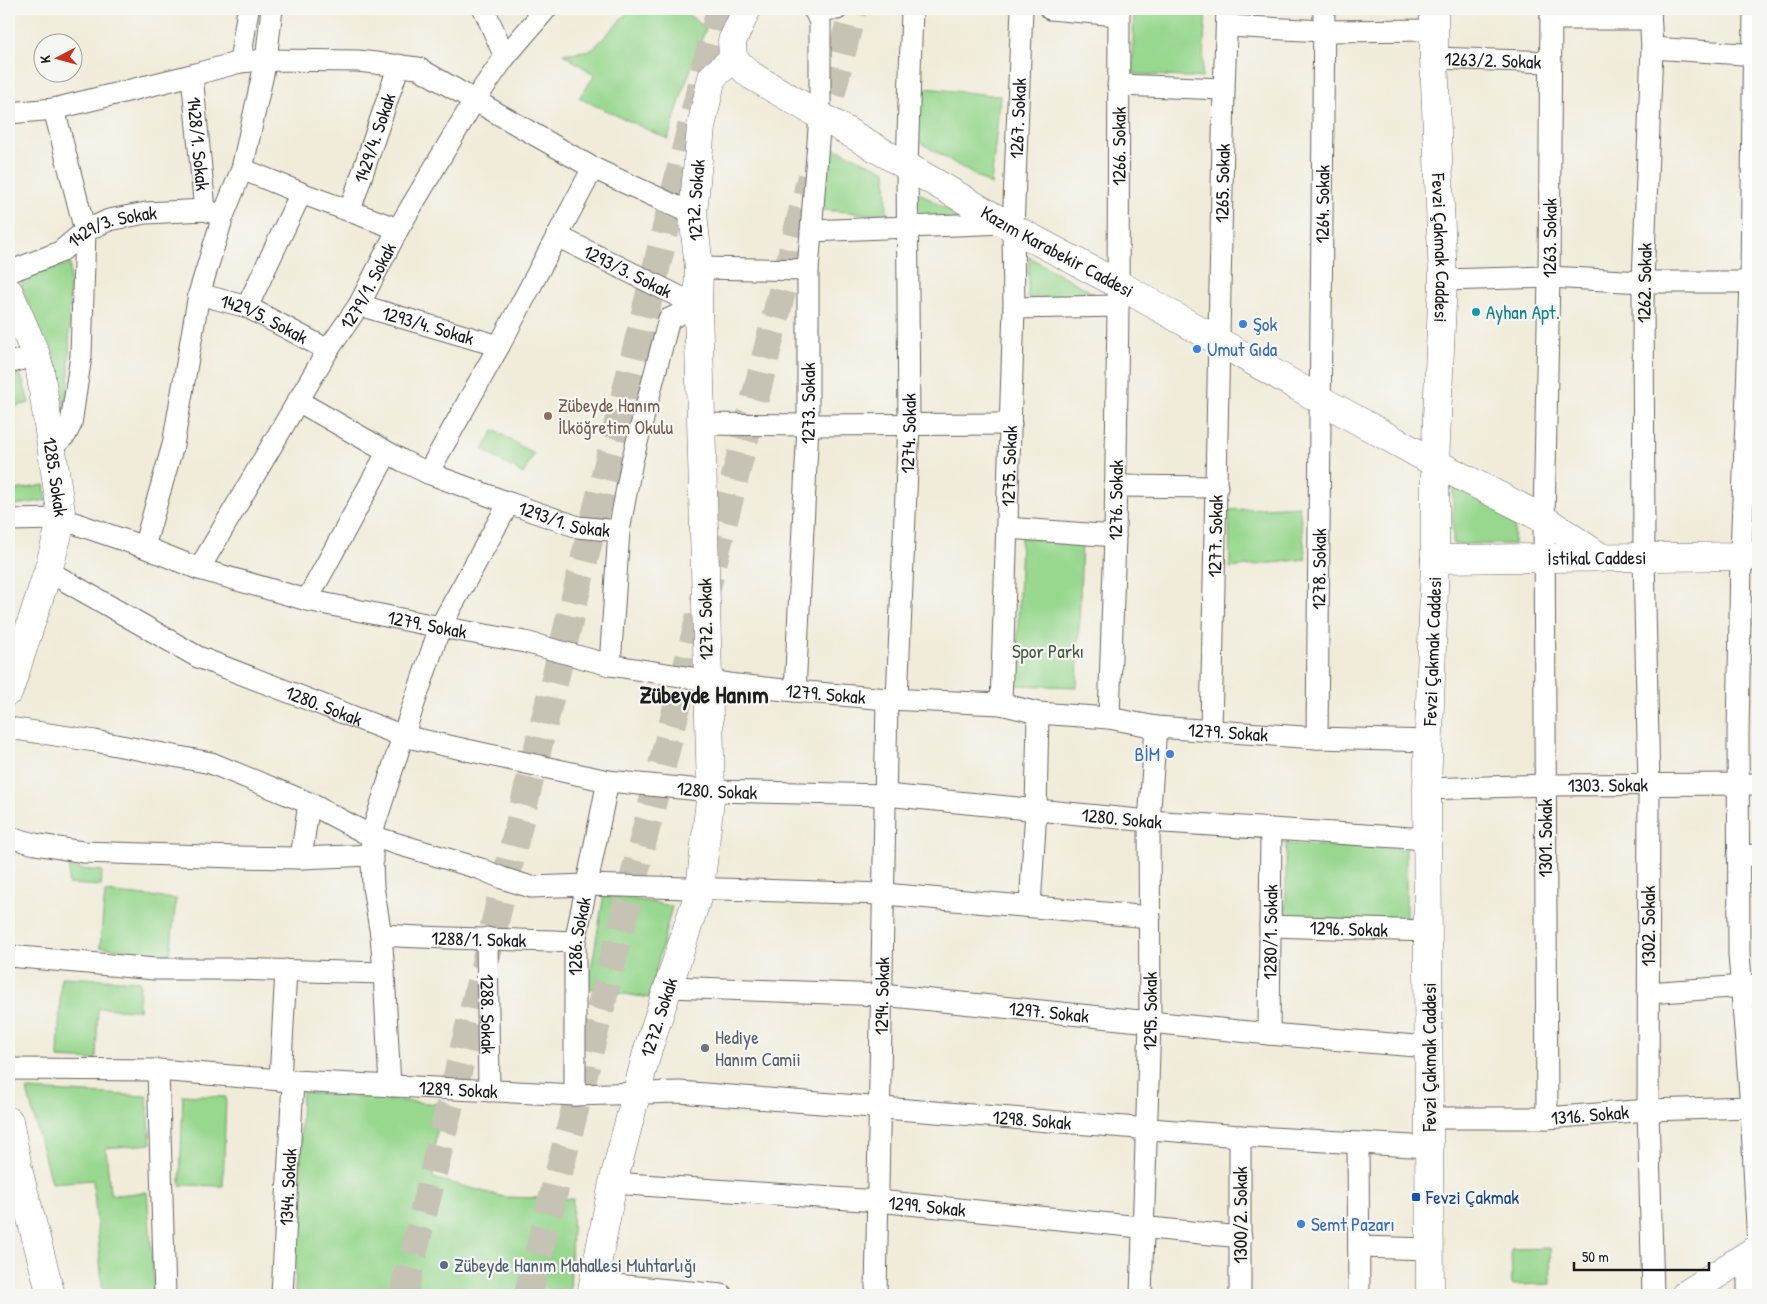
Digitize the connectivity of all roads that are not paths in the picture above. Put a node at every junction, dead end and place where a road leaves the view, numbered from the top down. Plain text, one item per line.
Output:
1 (248, 9) edge
2 (272, 9) edge
3 (484, 9) edge
4 (546, 9) edge
5 (747, 9) edge
6 (813, 9) edge
7 (837, 9) edge
8 (912, 9) edge
9 (1022, 9) edge
10 (1050, 9) edge
11 (1324, 9) edge
12 (1754, 9) edge
13 (1119, 12) edge
14 (1551, 14) edge
15 (1650, 14) edge
16 (1227, 17) edge
17 (1434, 19) edge
18 (1324, 31) junction
19 (1652, 48) junction
20 (1755, 55) edge
21 (505, 57) junction
22 (1434, 58) junction
23 (733, 59) junction
24 (266, 60) junction
25 (240, 62) junction
26 (1551, 62) junction
27 (399, 65) junction
28 (192, 76) junction
29 (1118, 86) junction
30 (1224, 89) junction
31 (1756, 94) edge
32 (474, 101) junction
33 (54, 109) junction
34 (9, 113) edge
35 (820, 116) junction
36 (907, 167) junction
37 (593, 168) junction
38 (242, 169) junction
39 (301, 193) junction
40 (350, 210) junction
41 (214, 213) junction
42 (693, 214) junction
43 (1009, 225) junction
44 (907, 226) junction
45 (398, 229) junction
46 (811, 230) junction
47 (85, 231) junction
48 (557, 236) junction
49 (699, 268) junction
50 (808, 270) junction
51 (9, 272) edge
52 (1549, 276) junction
53 (1443, 280) junction
54 (1644, 282) junction
55 (1755, 282) edge
56 (9, 292) edge
57 (199, 294) junction
58 (1118, 295) junction
59 (359, 305) junction
60 (698, 306) junction
61 (247, 307) junction
62 (1014, 308) junction
63 (1219, 342) junction
64 (499, 346) junction
65 (328, 350) junction
66 (36, 355) junction
67 (9, 363) edge
68 (1321, 400) junction
69 (298, 401) junction
70 (702, 424) junction
71 (909, 424) junction
72 (1011, 424) junction
73 (808, 425) junction
74 (52, 448) junction
75 (387, 453) junction
76 (1435, 463) junction
77 (428, 473) junction
78 (1115, 486) junction
79 (1217, 487) junction
80 (509, 504) junction
81 (62, 519) junction
82 (1544, 519) junction
83 (9, 520) edge
84 (1007, 528) junction
85 (619, 531) junction
86 (1114, 536) junction
87 (144, 547) junction
88 (1750, 556) edge
89 (1544, 558) junction
90 (1602, 558) junction
91 (1644, 558) junction
92 (1434, 559) junction
93 (200, 569) junction
94 (48, 571) junction
95 (307, 600) junction
96 (440, 627) junction
97 (610, 665) junction
98 (707, 679) junction
99 (9, 691) edge
100 (795, 691) junction
101 (892, 698) junction
102 (1002, 704) junction
103 (1038, 713) junction
104 (1109, 718) junction
105 (9, 728) edge
106 (1156, 728) junction
107 (1211, 731) junction
108 (402, 736) junction
109 (1317, 738) junction
110 (1429, 741) junction
111 (608, 780) junction
112 (1748, 784) edge
113 (1545, 785) junction
114 (1649, 786) junction
115 (1427, 789) junction
116 (710, 792) junction
117 (886, 796) junction
118 (309, 803) junction
119 (1036, 810) junction
120 (1149, 821) junction
121 (1271, 829) junction
122 (9, 836) edge
123 (1427, 839) junction
124 (372, 845) junction
125 (1748, 855) edge
126 (301, 858) junction
127 (587, 885) junction
128 (700, 889) junction
129 (884, 894) junction
130 (1030, 906) junction
131 (1150, 917) junction
132 (1270, 926) junction
133 (1428, 931) junction
134 (381, 934) junction
135 (487, 938) junction
136 (575, 942) junction
137 (9, 956) edge
138 (286, 970) junction
139 (384, 973) junction
140 (1750, 985) edge
141 (670, 987) junction
142 (1648, 993) junction
143 (882, 995) junction
144 (1150, 1022) junction
145 (1269, 1034) junction
146 (1428, 1047) junction
147 (9, 1069) edge
148 (158, 1070) junction
149 (286, 1080) junction
150 (390, 1086) junction
151 (489, 1091) junction
152 (636, 1094) junction
153 (575, 1095) junction
154 (1751, 1107) junction
155 (880, 1108) junction
156 (1648, 1110) junction
157 (1429, 1118) junction
158 (1547, 1118) junction
159 (9, 1121) edge
160 (1147, 1128) junction
161 (1240, 1136) junction
162 (1358, 1143) junction
163 (1429, 1147) junction
164 (14, 1173) edge
165 (612, 1183) junction
166 (878, 1201) junction
167 (1143, 1228) junction
168 (1241, 1237) junction
169 (1359, 1247) junction
170 (1430, 1249) junction
171 (1755, 1250) edge
172 (592, 1289) edge
173 (51, 1295) edge
174 (165, 1295) edge
175 (282, 1295) edge
176 (722, 1295) edge
177 (876, 1295) edge
178 (1142, 1295) edge
179 (1240, 1295) edge
180 (1359, 1295) edge
181 (1430, 1295) edge
182 (1653, 1295) edge
183 (1685, 1295) edge
184 (1748, 1295) edge

1 - 25 street
2 - 24 street
3 - 21 street
4 - 21 street, 1279/1. Sokak
5 - 23 street
6 - 7 street
6 - 35 street, 1273. Sokak
8 - 36 street, 1274. Sokak
9 - 43 street, 1267. Sokak
10 - 13 street
11 - 18 street, 1264. Sokak
12 - 20 street
13 - 29 street, 1266. Sokak
14 - 15 street
14 - 26 street, 1263. Sokak
15 - 19 street, 1262. Sokak
16 - 18 street
16 - 30 street, 1265. Sokak
17 - 18 street
17 - 22 street, Fevzi Çakmak Caddesi
18 - 68 street, 1264. Sokak
19 - 20 street
19 - 54 street, 1262. Sokak
20 - 31 street
21 - 32 street, 1279/1. Sokak
22 - 26 street, 1263/2. Sokak
22 - 53 street, Fevzi Çakmak Caddesi
23 - 35 street, Kazım Karabekir Caddesi
23 - 42 street, 1272. Sokak
24 - 25 street
24 - 27 street
24 - 38 street
25 - 28 street
26 - 52 street, 1263. Sokak
27 - 32 street
27 - 40 street, 1429/4. Sokak
28 - 33 street
28 - 41 street, 1428/1. Sokak
29 - 30 street
29 - 58 street, 1266. Sokak
30 - 63 street, 1265. Sokak
31 - 55 street
32 - 37 street
32 - 45 street, 1279/1. Sokak
33 - 34 street
33 - 47 street
35 - 36 street, Kazım Karabekir Caddesi
35 - 46 street, 1273. Sokak
36 - 43 street, Kazım Karabekir Caddesi
36 - 44 street, 1274. Sokak
37 - 42 street
37 - 48 street
38 - 39 street
38 - 41 street
39 - 40 street
39 - 61 street
40 - 45 street
41 - 47 street, 1429/3. Sokak
41 - 57 street
42 - 49 street, 1272. Sokak
43 - 44 street
43 - 58 street, Kazım Karabekir Caddesi
43 - 62 street, 1275. Sokak
44 - 46 street
44 - 71 street, 1274. Sokak
45 - 59 street, 1279/1. Sokak
46 - 50 street, 1273. Sokak
47 - 51 street, 1429/3. Sokak
47 - 74 street
48 - 60 street, 1293/3. Sokak
48 - 64 street
49 - 50 street
49 - 60 street, 1272. Sokak
50 - 73 street, 1273. Sokak
52 - 53 street
52 - 54 street
52 - 82 street, 1263. Sokak
53 - 76 street, Fevzi Çakmak Caddesi
54 - 55 street
54 - 91 street, 1262. Sokak
55 - 88 street
56 - 66 street, 1285. Sokak
57 - 61 street, 1429/5. Sokak
57 - 87 street
58 - 62 street
58 - 63 street, Kazım Karabekir Caddesi
58 - 78 street, 1276. Sokak
59 - 64 street, 1293/4. Sokak
59 - 65 street, 1279/1. Sokak
60 - 70 street, 1272. Sokak
60 - 85 street
61 - 65 street, 1429/5. Sokak
62 - 72 street, 1275. Sokak
63 - 68 street, Kazım Karabekir Caddesi
63 - 79 street, 1277. Sokak
64 - 77 street
65 - 69 street, 1279/1. Sokak
66 - 67 street
66 - 74 street, 1285. Sokak
68 - 76 street, Kazım Karabekir Caddesi
68 - 109 street, 1278. Sokak
69 - 75 street, 1293/1. Sokak
69 - 93 street, 1279/1. Sokak
70 - 73 street
70 - 98 street, 1272. Sokak
71 - 72 street
71 - 73 street
71 - 101 street, 1274. Sokak
72 - 84 street, 1275. Sokak
73 - 100 street, 1273. Sokak
74 - 81 street, 1285. Sokak
75 - 77 street, 1293/1. Sokak
75 - 95 street
76 - 82 street, Kazım Karabekir Caddesi
76 - 92 street, Fevzi Çakmak Caddesi
77 - 80 street, 1293/1. Sokak
78 - 79 street
78 - 86 street, 1276. Sokak
79 - 107 street, 1277. Sokak
80 - 85 street, 1293/1. Sokak
80 - 96 street
81 - 83 street, 1279. Sokak
81 - 87 street, 1279. Sokak
81 - 94 street, 1285. Sokak
82 - 89 street, 1263. Sokak
82 - 90 street, Kazım Karabekir Caddesi
84 - 86 street
84 - 102 street, 1275. Sokak
85 - 97 street
86 - 104 street, 1276. Sokak
87 - 93 street, 1279. Sokak
88 - 91 street, İstikal Caddesi
88 - 112 street
89 - 90 street, İstikal Caddesi
89 - 92 street, İstikal Caddesi
89 - 113 street, 1301. Sokak
90 - 91 street, İstikal Caddesi
91 - 114 street, 1302. Sokak
92 - 110 street, Fevzi Çakmak Caddesi
93 - 95 street, 1279. Sokak
94 - 99 street, 1285. Sokak
94 - 108 street, 1280. Sokak
95 - 96 street, 1279. Sokak
96 - 97 street, 1279. Sokak
96 - 108 street
97 - 98 street, 1279. Sokak
98 - 100 street, 1279. Sokak
98 - 116 street, 1272. Sokak
100 - 101 street, 1279. Sokak
101 - 102 street, 1279. Sokak
101 - 117 street, 1294. Sokak
102 - 103 street, 1279. Sokak
103 - 104 street, 1279. Sokak
103 - 119 street
104 - 106 street, 1279. Sokak
105 - 118 street
106 - 107 street, 1279. Sokak
106 - 120 street, 1295. Sokak
107 - 109 street, 1279. Sokak
108 - 111 street, 1280. Sokak
108 - 124 street
109 - 110 street, 1279. Sokak
110 - 115 street, Fevzi Çakmak Caddesi
111 - 116 street, 1280. Sokak
111 - 127 street, 1286. Sokak
112 - 114 street, 1303. Sokak
112 - 125 street
113 - 114 street, 1303. Sokak
113 - 115 street, 1303. Sokak
113 - 158 street, 1301. Sokak
114 - 142 street, 1302. Sokak
115 - 123 street, Fevzi Çakmak Caddesi
116 - 117 street, 1280. Sokak
116 - 128 street, 1272. Sokak
117 - 119 street, 1280. Sokak
117 - 129 street, 1294. Sokak
118 - 124 street
118 - 126 street
119 - 120 street, 1280. Sokak
119 - 130 street
120 - 121 street, 1280. Sokak
120 - 131 street, 1295. Sokak
121 - 123 street, 1280. Sokak
121 - 132 street, 1280/1. Sokak
122 - 126 street
123 - 133 street, Fevzi Çakmak Caddesi
124 - 126 street
124 - 127 street
124 - 134 street
125 - 140 street
127 - 128 street
127 - 136 street, 1286. Sokak
128 - 129 street
128 - 141 street, 1272. Sokak
129 - 130 street
129 - 143 street, 1294. Sokak
130 - 131 street
131 - 144 street, 1295. Sokak
132 - 133 street, 1296. Sokak
132 - 145 street, 1280/1. Sokak
133 - 146 street, Fevzi Çakmak Caddesi
134 - 135 street, 1288/1. Sokak
134 - 139 street
135 - 136 street, 1288/1. Sokak
135 - 151 street, 1288. Sokak
136 - 153 street, 1286. Sokak
137 - 138 street
138 - 139 street
138 - 149 street
139 - 150 street
140 - 142 street
140 - 154 street
141 - 143 street, 1297. Sokak
141 - 152 street, 1272. Sokak
142 - 156 street, 1302. Sokak
143 - 144 street, 1297. Sokak
143 - 155 street, 1294. Sokak
144 - 145 street, 1297. Sokak
144 - 160 street, 1295. Sokak
145 - 146 street, 1297. Sokak
146 - 157 street, Fevzi Çakmak Caddesi
147 - 148 street, 1289. Sokak
148 - 149 street, 1289. Sokak
148 - 174 street
149 - 150 street, 1289. Sokak
149 - 175 street, 1344. Sokak
150 - 151 street, 1289. Sokak
151 - 153 street, 1289. Sokak
152 - 153 street, 1289. Sokak
152 - 155 street, 1298. Sokak
152 - 165 street, 1272. Sokak
154 - 156 street, 1316. Sokak
154 - 171 street
155 - 160 street, 1298. Sokak
155 - 166 street, 1294. Sokak
156 - 158 street, 1316. Sokak
156 - 182 street, 1302. Sokak
157 - 158 street, 1316. Sokak
157 - 163 street, Fevzi Çakmak Caddesi
159 - 164 street
160 - 161 street, 1298. Sokak
160 - 167 street, 1295. Sokak
161 - 162 street, 1298. Sokak
161 - 168 street, 1300/2. Sokak
162 - 163 street, 1298. Sokak
162 - 169 street
163 - 170 street, Fevzi Çakmak Caddesi
164 - 173 street
165 - 166 street, 1299. Sokak
165 - 172 street, 1272. Sokak
166 - 167 street, 1299. Sokak
166 - 177 street, 1294. Sokak
167 - 168 street, 1299. Sokak
167 - 178 street, 1295. Sokak
168 - 179 street, 1300/2. Sokak
169 - 170 street
169 - 180 street
170 - 181 street, Fevzi Çakmak Caddesi
171 - 183 street
171 - 184 street
172 - 176 street

